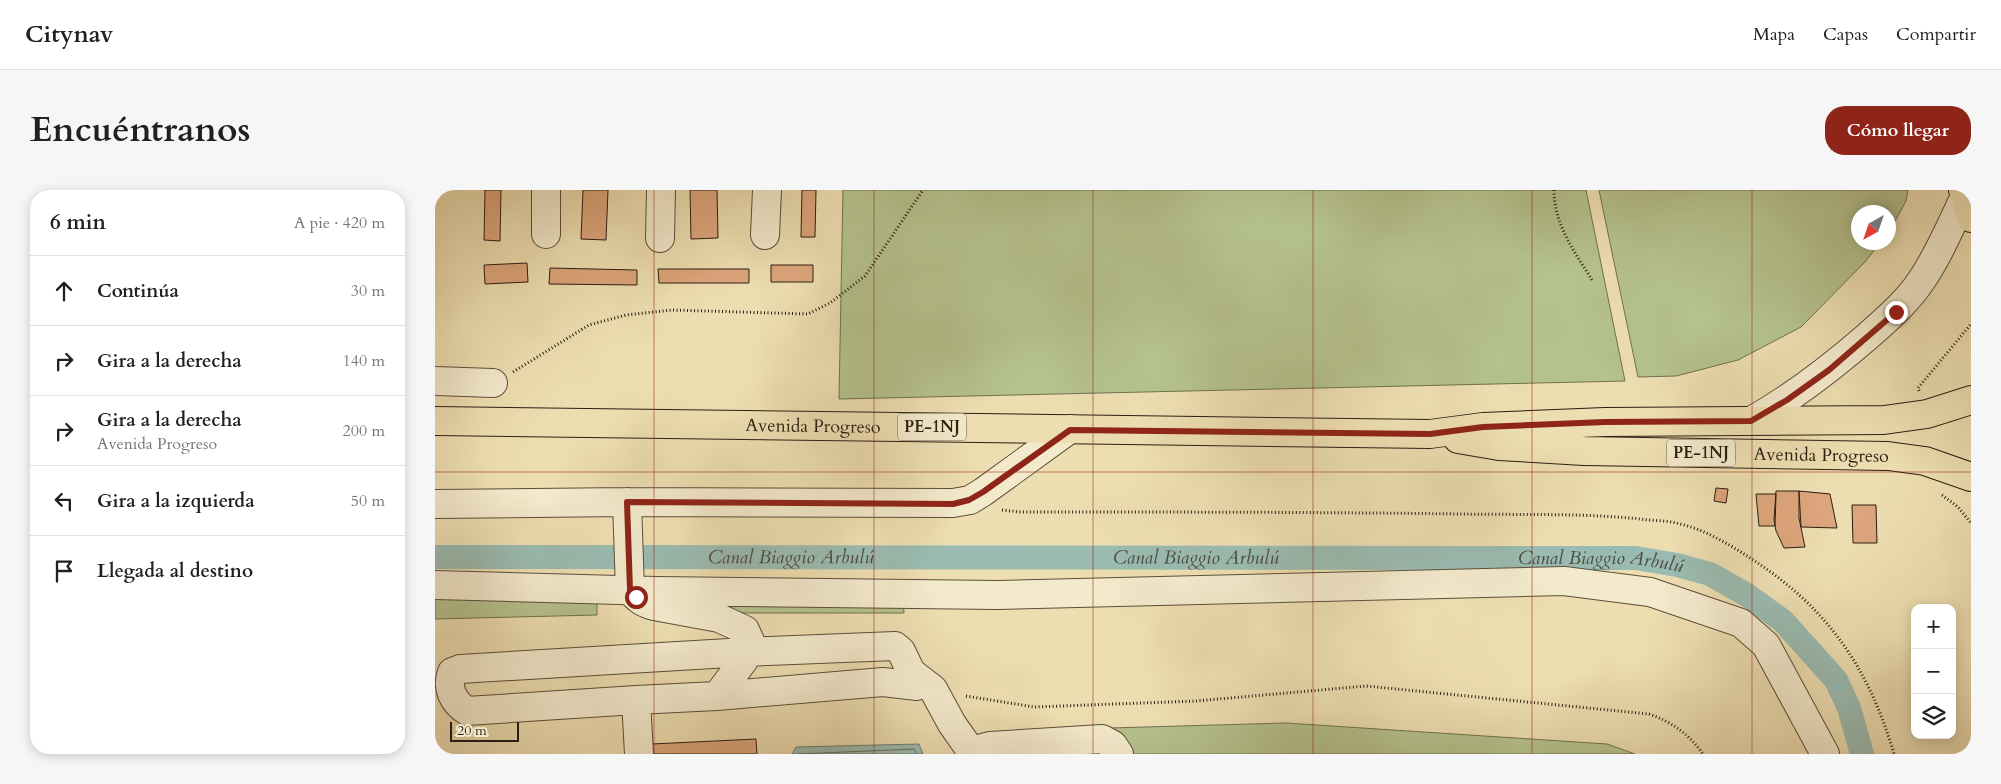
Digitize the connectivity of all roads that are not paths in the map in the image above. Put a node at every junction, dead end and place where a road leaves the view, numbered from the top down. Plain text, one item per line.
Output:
1 (546, 190) edge
2 (661, 190) edge
3 (767, 190) edge
4 (1966, 201) edge
5 (546, 234) dead end
6 (765, 235) dead end
7 (660, 238) dead end
8 (435, 381) edge
9 (465, 382) junction
10 (493, 383) road end
11 (1971, 400) edge
12 (435, 421) edge
13 (466, 421) junction
14 (1751, 421) junction
15 (1070, 430) junction
16 (1430, 434) junction
17 (1971, 477) edge
18 (627, 502) junction
19 (435, 504) edge
20 (435, 584) edge
21 (630, 590) junction
22 (746, 652) junction
23 (925, 688) junction
24 (717, 696) junction
25 (635, 700) junction
26 (1043, 748) edge
27 (972, 752) edge
28 (639, 754) edge
29 (1119, 754) edge
30 (1825, 754) edge

1 - 5 street
2 - 7 street
3 - 6 street
4 - 14 street
8 - 9 street
9 - 10 street
9 - 13 street
11 - 14 main road, Avenida Progreso / PE-1NJ
12 - 13 main road, Avenida Progreso / PE-1NJ
13 - 15 main road, Avenida Progreso / PE-1NJ
14 - 16 main road, Avenida Progreso / PE-1NJ
15 - 16 main road, Avenida Progreso / PE-1NJ
15 - 18 street
16 - 17 main road, Avenida Progreso / PE-1NJ
18 - 19 street
18 - 21 street
20 - 21 street
21 - 22 street
21 - 30 street
22 - 23 street
22 - 24 street
22 - 25 street
23 - 24 street
23 - 27 street
24 - 25 street
25 - 28 street
26 - 27 street
26 - 29 street

